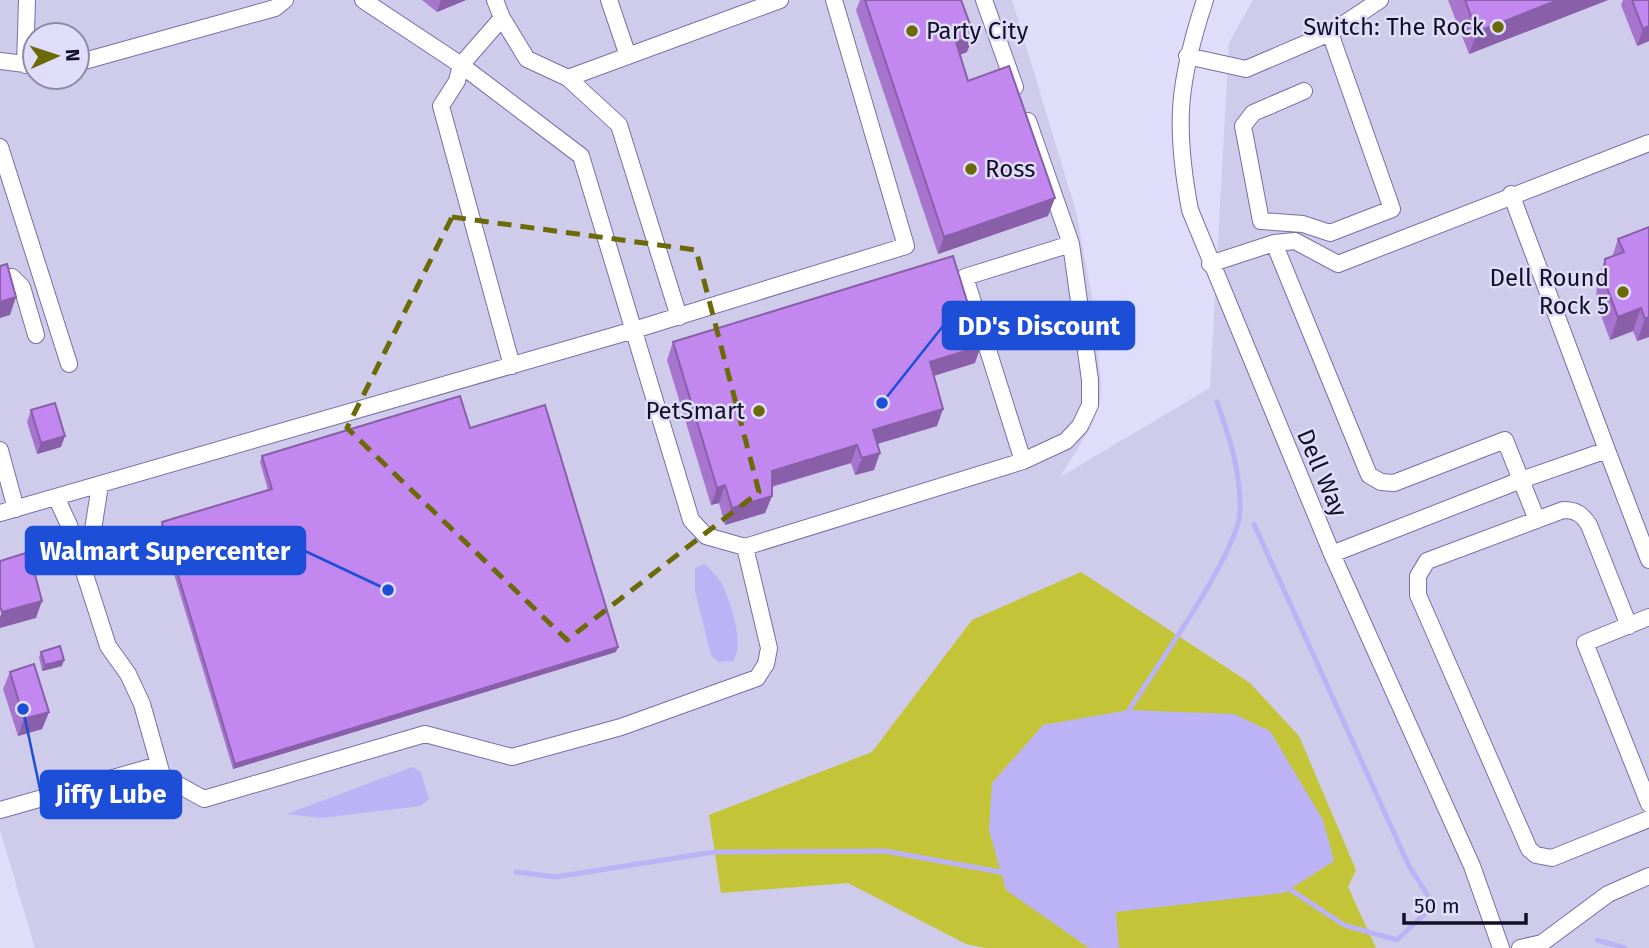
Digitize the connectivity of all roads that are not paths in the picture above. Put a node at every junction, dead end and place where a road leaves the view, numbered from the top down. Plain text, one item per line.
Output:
1 (25, 0) edge
2 (285, 0) edge
3 (363, 0) edge
4 (495, 0) edge
5 (609, 0) edge
6 (780, 0) edge
7 (834, 0) edge
8 (984, 0) edge
9 (1205, 0) edge
10 (1380, 0) edge
11 (502, 18) junction
12 (27, 21) edge
13 (1330, 33) junction
14 (1187, 55) junction
15 (628, 56) junction
16 (91, 59) edge
17 (0, 61) edge
18 (21, 64) edge
19 (461, 65) junction
20 (568, 78) junction
21 (1304, 91) dead end
22 (1649, 143) edge
23 (2, 158) edge
24 (1511, 194) junction
25 (1274, 243) junction
26 (1071, 244) junction
27 (1210, 264) junction
28 (0, 277) edge
29 (679, 317) junction
30 (634, 330) junction
31 (36, 335) dead end
32 (69, 364) dead end
33 (512, 366) junction
34 (1607, 450) junction
35 (1, 456) edge
36 (1023, 461) junction
37 (1521, 480) junction
38 (4, 483) edge
39 (100, 485) junction
40 (57, 497) junction
41 (8, 511) edge
42 (1537, 520) junction
43 (93, 530) dead end
44 (745, 547) junction
45 (1332, 554) junction
46 (1649, 560) edge
47 (1649, 617) edge
48 (1629, 626) junction
49 (162, 775) junction
50 (1649, 804) edge
51 (0, 810) edge
52 (1649, 819) edge
53 (1649, 876) edge
54 (1501, 948) edge
55 (1520, 948) edge

1 - 12 street
2 - 16 street
3 - 19 street
4 - 11 street
5 - 15 street
6 - 15 street
7 - 29 street
8 - 26 street
9 - 14 street, Dell Way
10 - 13 street
11 - 19 street
11 - 20 street
13 - 14 street
13 - 21 street
14 - 27 street, Dell Way
15 - 20 street
17 - 18 street
19 - 30 street
19 - 33 street
20 - 29 street
22 - 24 street
23 - 32 street
24 - 25 street
24 - 34 street
25 - 27 street
25 - 37 street
26 - 36 street
26 - 36 street
27 - 45 street, Dell Way
28 - 31 street
29 - 30 street
30 - 33 street
30 - 44 street
33 - 39 street
34 - 37 street
34 - 46 street
35 - 38 street
36 - 44 street
37 - 42 street
37 - 45 street
38 - 41 street
39 - 40 street
39 - 43 street
40 - 41 street
40 - 49 street
42 - 48 street
42 - 52 street
44 - 49 street
45 - 54 street, Dell Way
47 - 48 street
48 - 50 street
49 - 51 street
53 - 55 street

